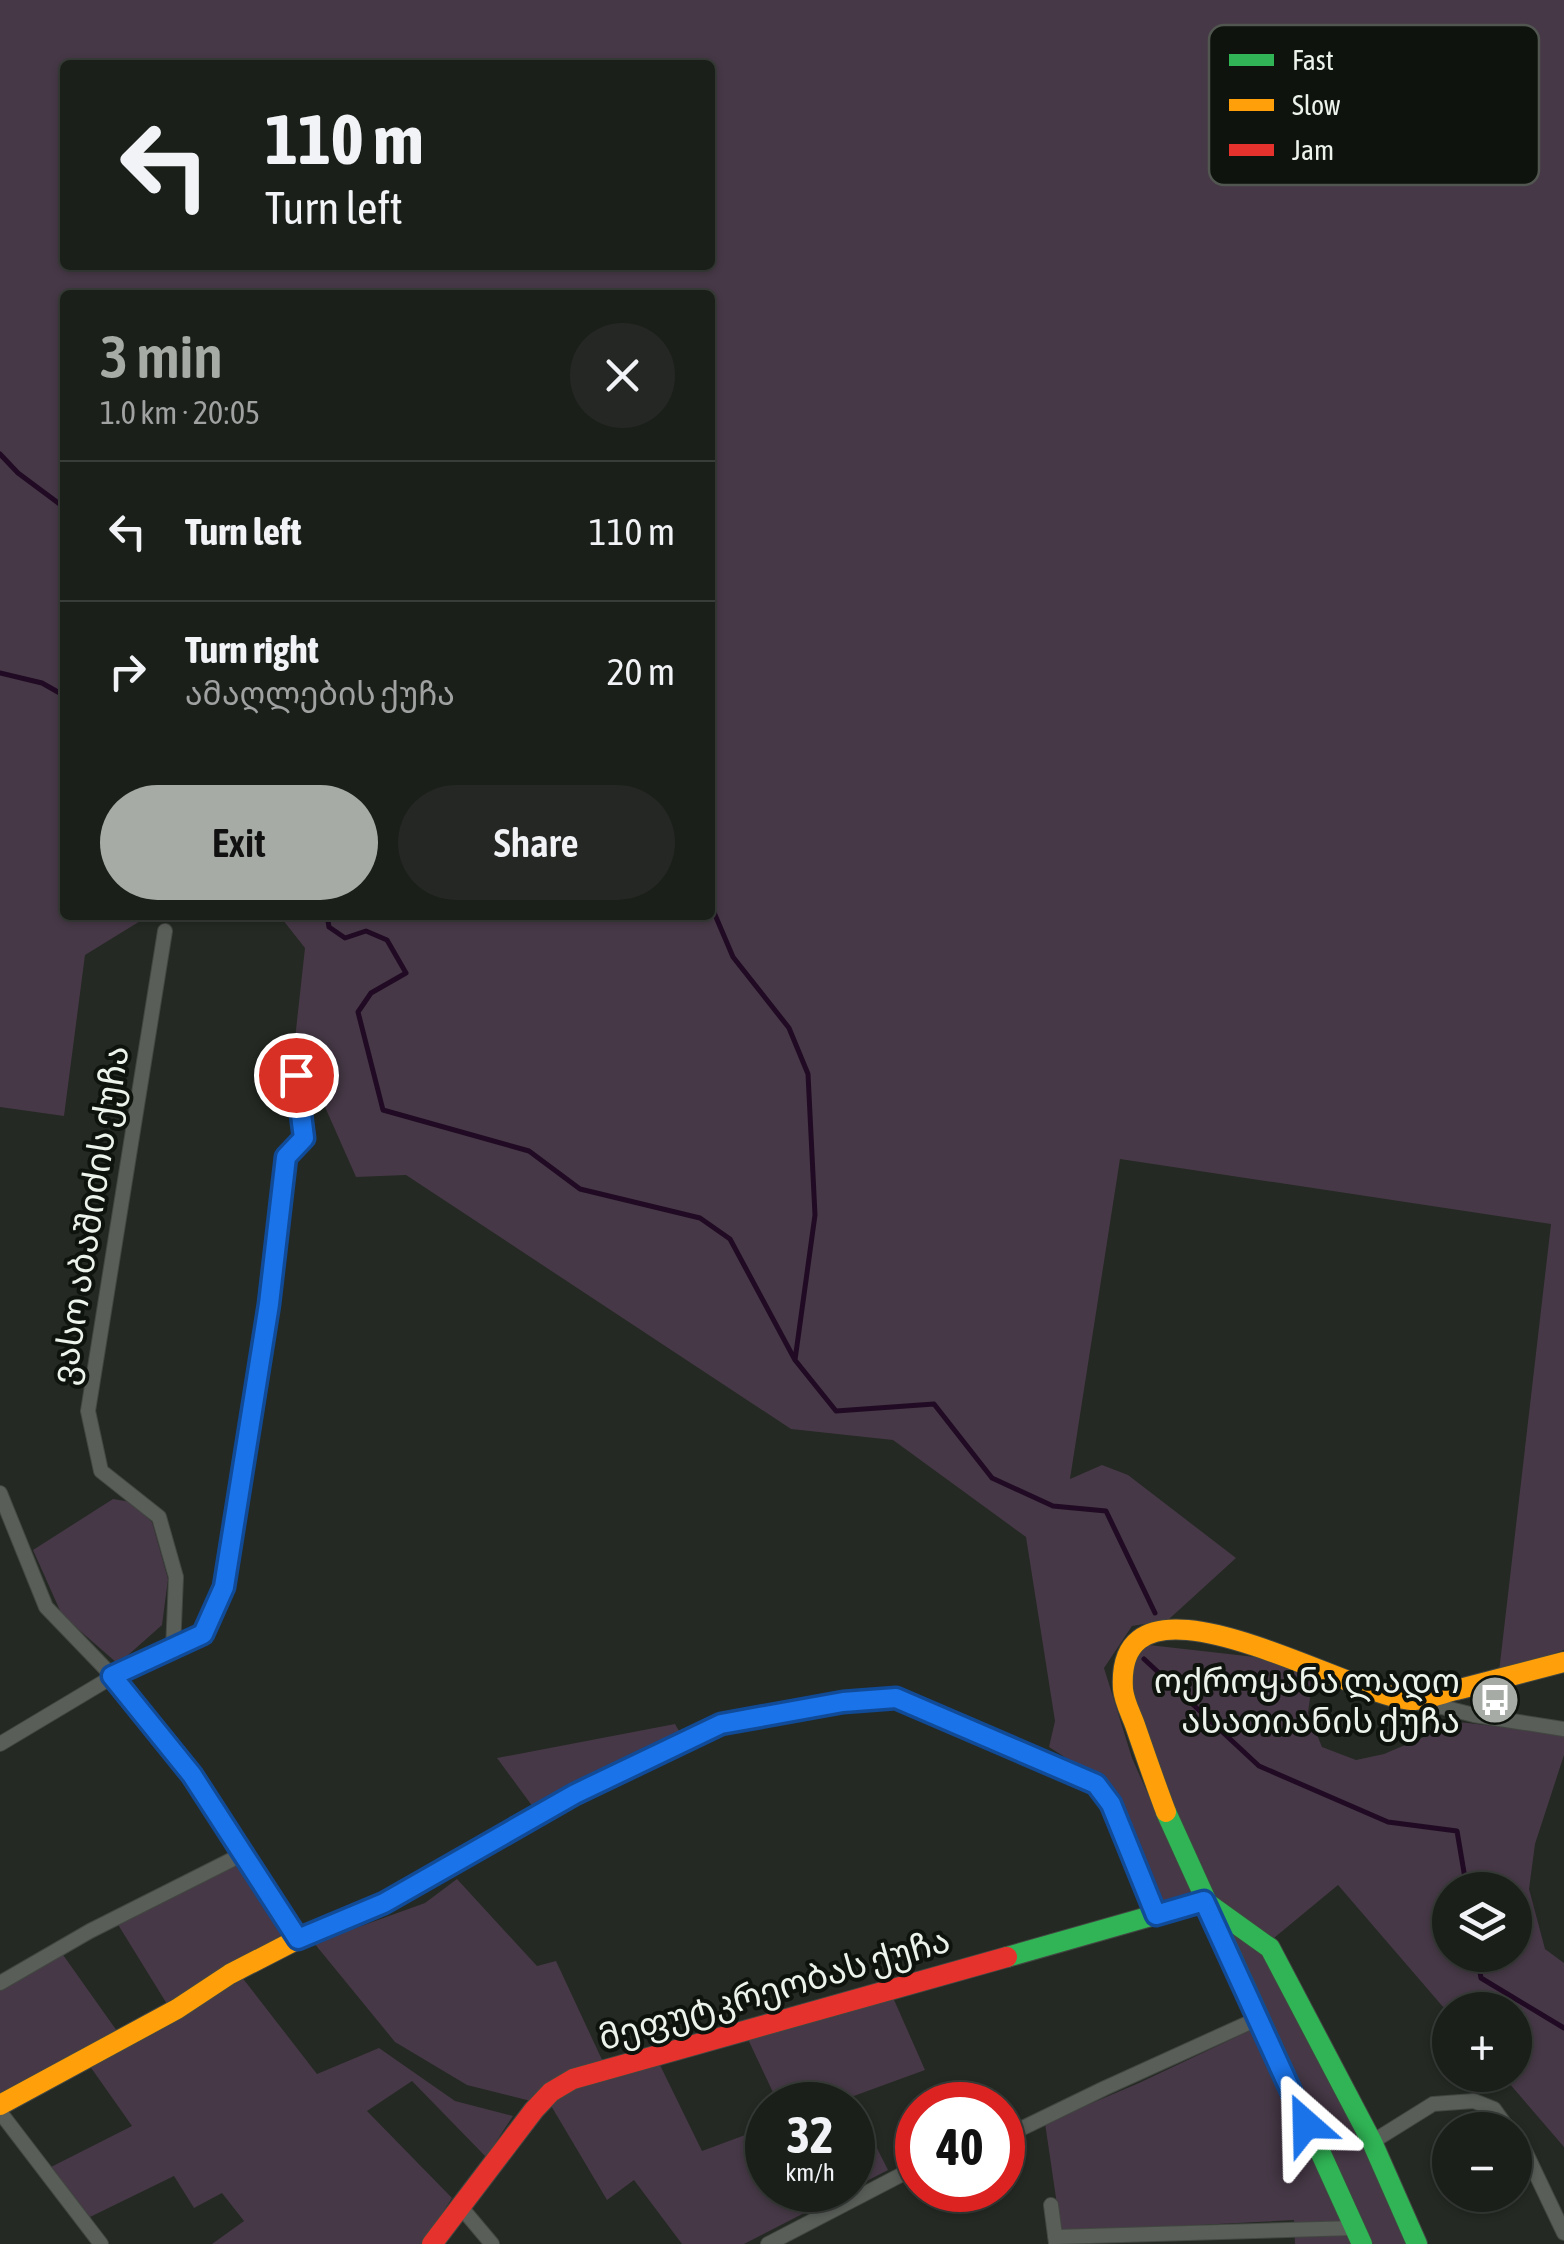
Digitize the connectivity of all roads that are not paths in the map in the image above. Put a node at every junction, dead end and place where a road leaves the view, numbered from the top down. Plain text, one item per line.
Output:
1 (165, 931) dead end
2 (292, 1043) dead end
3 (0, 1493) edge
4 (4, 1512) edge
5 (173, 1650) junction
6 (1564, 1662) edge
7 (112, 1676) junction
8 (1416, 1700) junction
9 (1564, 1728) edge
10 (0, 1744) edge
11 (243, 1854) junction
12 (1204, 1901) junction
13 (1156, 1915) junction
14 (298, 1939) junction
15 (0, 1983) edge
16 (1257, 2019) junction
17 (0, 2108) edge
18 (1496, 2112) edge
19 (1025, 2127) edge
20 (1372, 2142) junction
21 (1532, 2166) edge
22 (895, 2178) edge
23 (1050, 2205) dead end
24 (460, 2206) junction
25 (1564, 2232) edge
26 (1358, 2236) edge
27 (1055, 2241) edge
28 (101, 2244) edge
29 (432, 2244) edge
30 (492, 2244) edge
31 (768, 2244) edge
32 (1417, 2244) edge

1 - 5 street, ვასო აბაშიძის ქუჩა
2 - 5 street
3 - 4 street
4 - 7 street
5 - 7 street
6 - 8 street
7 - 10 street
7 - 11 street
8 - 9 street
8 - 12 street
11 - 14 street
11 - 15 street
12 - 13 street, მეფუტკრეობას ქუჩა
12 - 16 street
12 - 20 street
13 - 14 street
13 - 24 street, მეფუტკრეობას ქუჩა
14 - 17 street
16 - 19 street
16 - 26 street
17 - 28 street
18 - 20 street
20 - 32 street
21 - 25 street
22 - 31 street
23 - 27 street
24 - 29 street, მეფუტკრეობას ქუჩა
24 - 30 street
26 - 27 street

